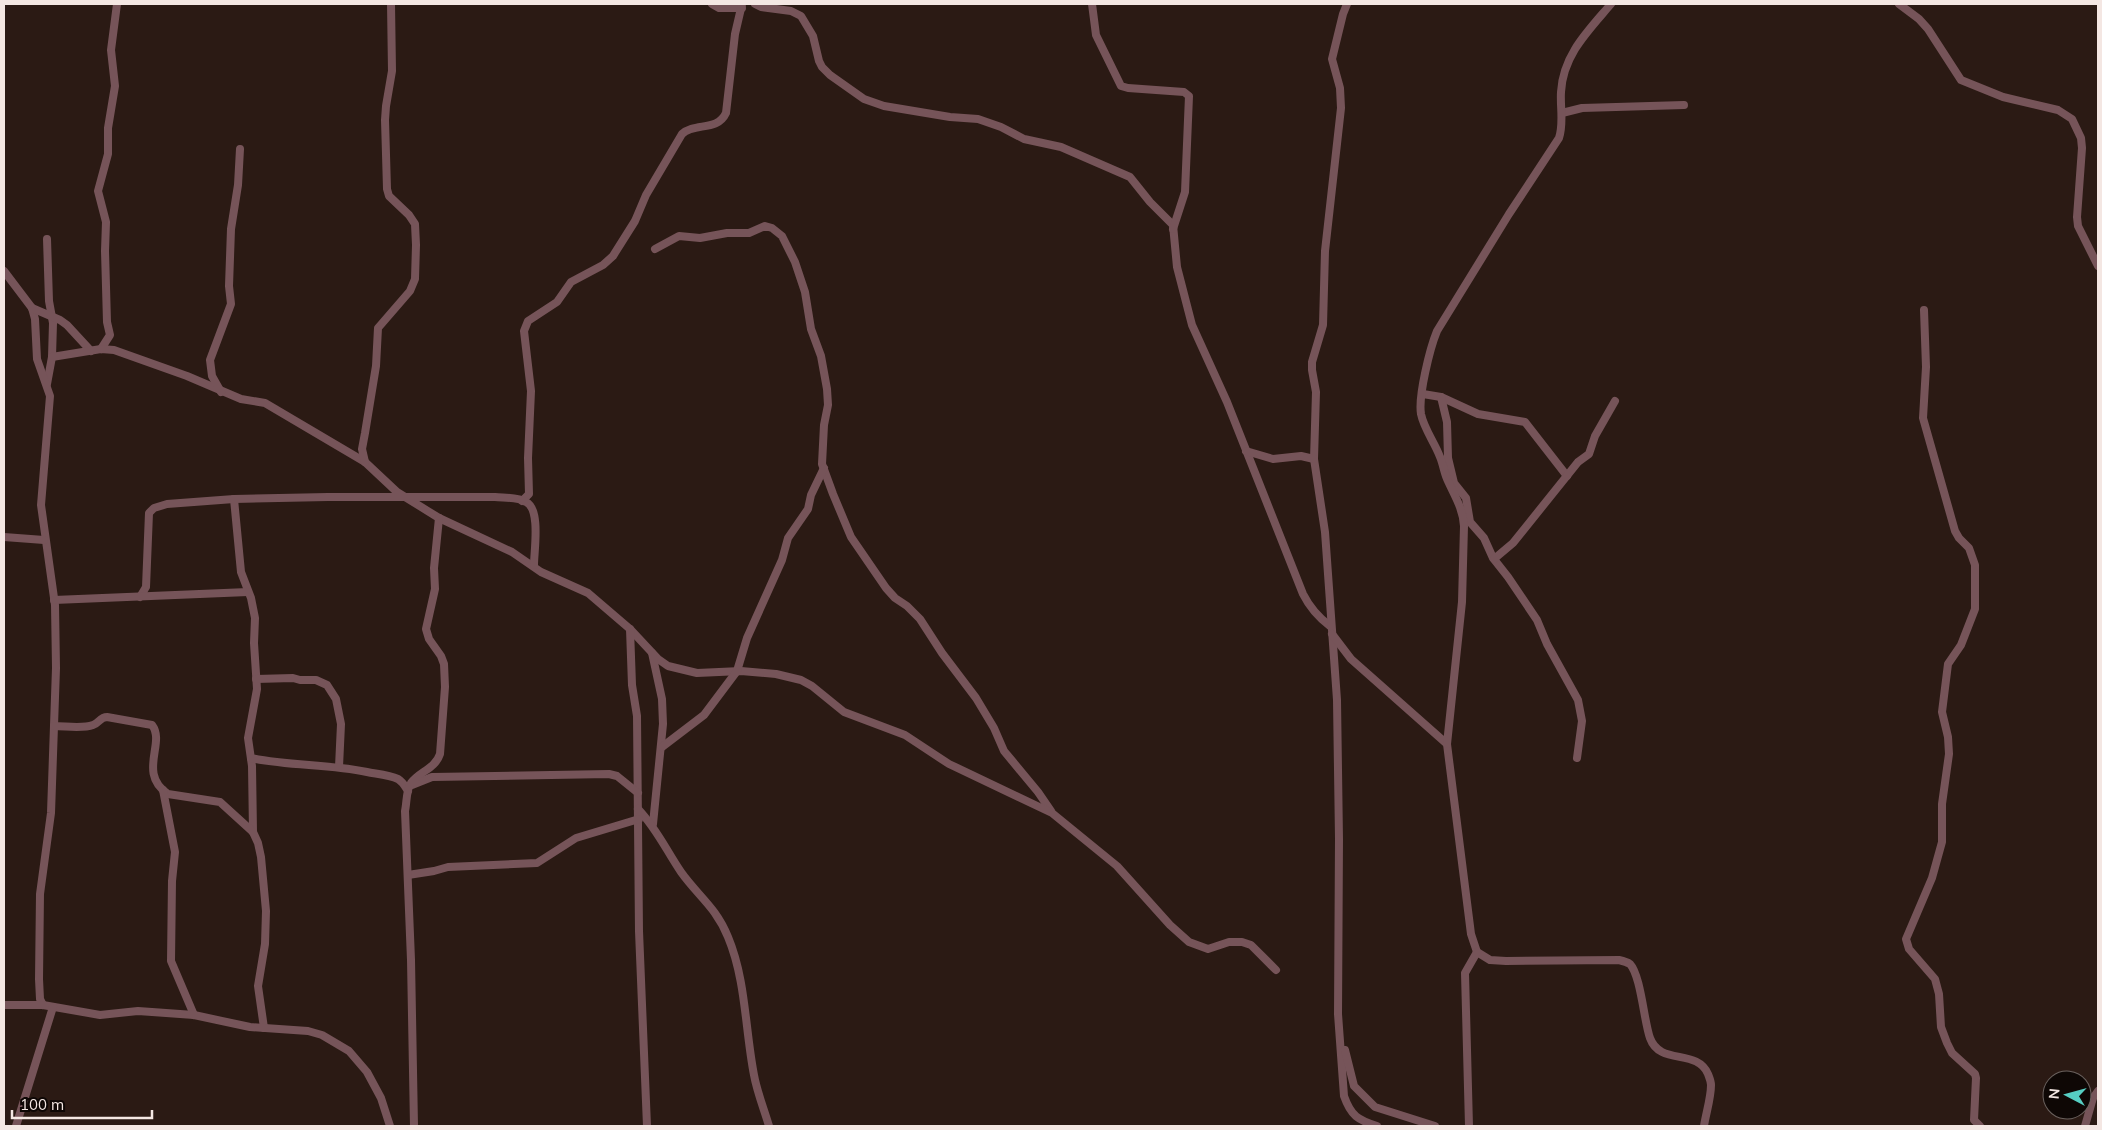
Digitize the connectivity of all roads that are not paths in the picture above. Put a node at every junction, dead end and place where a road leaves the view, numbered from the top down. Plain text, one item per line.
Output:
1 (117, 4) edge
2 (391, 4) edge
3 (712, 4) edge
4 (754, 4) edge
5 (1092, 4) edge
6 (1347, 4) edge
7 (1611, 4) edge
8 (1899, 4) edge
9 (742, 6) edge
10 (1684, 105) dead end
11 (1562, 113) junction
12 (240, 150) dead end
13 (1174, 229) junction
14 (47, 239) dead end
15 (655, 249) dead end
16 (2098, 266) edge
17 (4, 271) edge
18 (32, 308) junction
19 (1924, 310) dead end
20 (52, 316) junction
21 (101, 350) junction
22 (91, 351) junction
23 (52, 357) junction
24 (47, 384) junction
25 (221, 392) junction
26 (1423, 394) junction
27 (1441, 397) junction
28 (1615, 400) dead end
29 (1246, 451) junction
30 (1314, 459) junction
31 (365, 462) junction
32 (824, 468) junction
33 (1567, 476) junction
34 (409, 498) junction
35 (234, 499) junction
36 (522, 501) junction
37 (440, 518) junction
38 (4, 537) edge
39 (44, 540) junction
40 (1494, 559) junction
41 (534, 565) junction
42 (248, 592) junction
43 (140, 597) junction
44 (54, 600) junction
45 (630, 629) junction
46 (1331, 629) junction
47 (652, 653) junction
48 (737, 671) junction
49 (256, 679) junction
50 (54, 726) junction
51 (1447, 744) junction
52 (662, 747) junction
53 (251, 758) junction
54 (1577, 758) dead end
55 (339, 767) junction
56 (409, 788) junction
57 (163, 790) junction
58 (638, 793) junction
59 (638, 809) junction
60 (1052, 813) junction
61 (639, 819) junction
62 (653, 824) junction
63 (253, 832) junction
64 (408, 875) junction
65 (1477, 952) junction
66 (1276, 970) dead end
67 (4, 1005) edge
68 (42, 1005) junction
69 (53, 1007) junction
70 (1338, 1014) junction
71 (194, 1015) junction
72 (264, 1028) junction
73 (2098, 1091) edge
74 (16, 1126) edge
75 (390, 1126) edge
76 (414, 1126) edge
77 (646, 1126) edge
78 (770, 1126) edge
79 (1377, 1126) edge
80 (1435, 1126) edge
81 (1469, 1126) edge
82 (1704, 1126) edge
83 (1980, 1126) edge
84 (2085, 1126) edge

1 - 21 street
2 - 31 street
3 - 9 street
4 - 13 street
5 - 13 street
6 - 30 street
7 - 11 street
8 - 16 street
9 - 36 street
10 - 11 street
11 - 26 street
12 - 25 street
13 - 29 street
14 - 20 street
15 - 32 street
17 - 18 street
18 - 20 street
18 - 24 street
19 - 83 street
20 - 22 street
20 - 23 street
21 - 22 street
21 - 25 street
22 - 23 street
23 - 24 street
24 - 39 street
25 - 31 street
26 - 27 street
26 - 51 street
27 - 33 street
27 - 40 street
28 - 33 street
29 - 30 street
29 - 46 street
30 - 46 street
31 - 34 street
32 - 48 street
32 - 60 street
33 - 40 street
34 - 35 street
34 - 36 street
34 - 37 street
35 - 42 street
35 - 43 street
36 - 41 street
37 - 41 street
37 - 56 street
38 - 39 street
39 - 44 street
40 - 54 street
41 - 45 street
42 - 43 street
42 - 49 street
43 - 44 street
44 - 50 street
45 - 47 street
45 - 58 street
46 - 51 street
46 - 70 street
47 - 48 street
47 - 52 street
48 - 52 street
48 - 60 street
49 - 53 street
49 - 55 street
50 - 57 street
50 - 68 street
51 - 65 street
52 - 62 street
53 - 55 street
53 - 63 street
55 - 56 street
56 - 58 street
56 - 64 street
57 - 63 street
57 - 71 street
58 - 59 street
59 - 61 street
59 - 62 street
60 - 66 street
61 - 64 street
61 - 77 street
62 - 78 street
63 - 72 street
64 - 76 street
65 - 81 street
65 - 82 street
67 - 68 street
68 - 69 street
69 - 71 street
69 - 74 street
70 - 79 street
70 - 80 street
71 - 72 street
72 - 75 street
73 - 84 street

